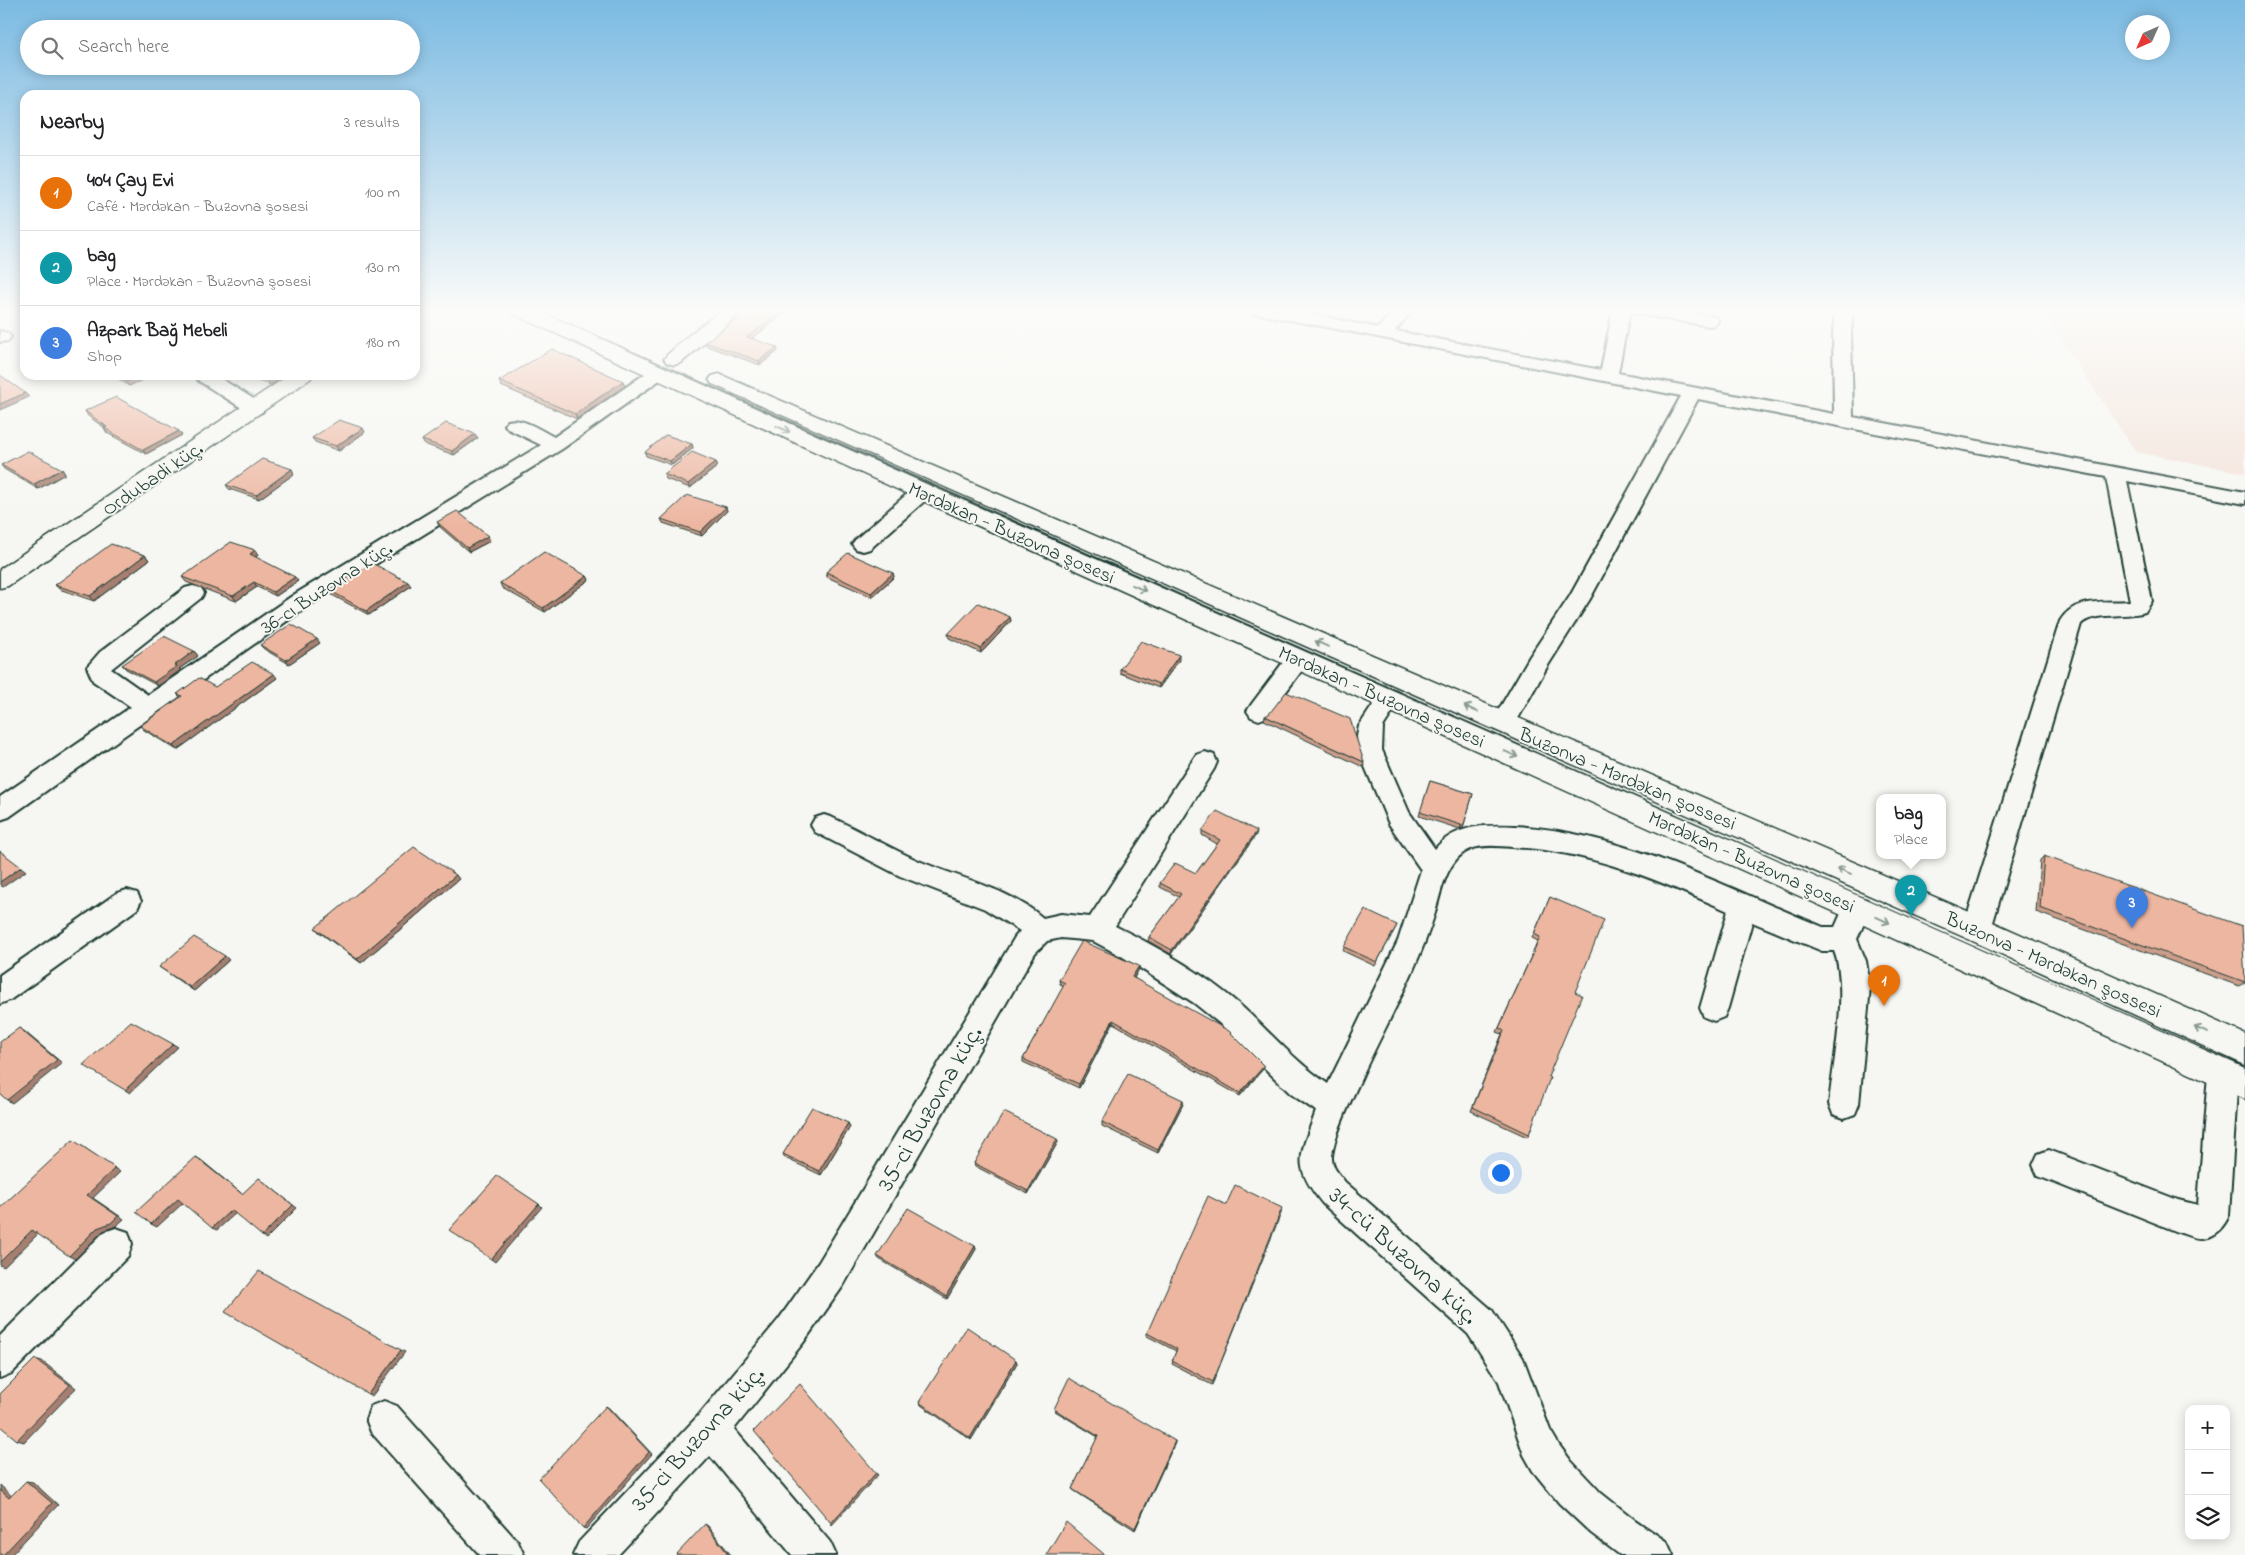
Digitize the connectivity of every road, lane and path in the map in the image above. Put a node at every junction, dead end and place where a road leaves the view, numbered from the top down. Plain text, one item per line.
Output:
1 (211, 382) edge
2 (293, 382) edge
3 (644, 382) edge
4 (698, 382) edge
5 (723, 382) edge
6 (1627, 382) edge
7 (1843, 382) edge
8 (1692, 394) junction
9 (255, 408) junction
10 (1844, 420) junction
11 (515, 425) dead end
12 (555, 445) junction
13 (2115, 472) junction
14 (922, 492) junction
15 (2245, 498) edge
16 (863, 544) dead end
17 (0, 580) edge
18 (193, 593) dead end
19 (1298, 659) junction
20 (1389, 699) junction
21 (149, 707) junction
22 (1258, 711) dead end
23 (1503, 723) junction
24 (1205, 762) dead end
25 (0, 810) edge
26 (824, 825) dead end
27 (1435, 869) junction
28 (127, 901) dead end
29 (1743, 906) junction
30 (1857, 908) junction
31 (1977, 928) junction
32 (1096, 930) junction
33 (1039, 931) junction
34 (1843, 940) junction
35 (0, 991) edge
36 (1714, 1008) dead end
37 (2245, 1050) edge
38 (2234, 1079) edge
39 (1844, 1104) dead end
40 (1333, 1105) junction
41 (2049, 1165) dead end
42 (116, 1244) dead end
43 (0, 1360) edge
44 (384, 1419) dead end
45 (711, 1429) junction
46 (505, 1555) edge
47 (592, 1555) edge
48 (817, 1555) edge
49 (1654, 1555) edge

1 - 9 street
2 - 9 main road, Ordubadi küç.
3 - 12 street, 36-cı Buzovna küç.
4 -> 14 main road, Mərdəkan - Buzovna şosesi
23 -> 5 main road, Buzonva - Mərdəkan şossesi
6 - 8 street
7 - 10 street
8 - 10 street
8 - 23 street
9 - 17 main road, Ordubadi küç.
10 - 13 street
11 - 12 street
12 - 21 street, 36-cı Buzovna küç.
13 - 15 street
13 - 31 street
14 - 16 street
14 -> 19 main road, Mərdəkan - Buzovna şosesi
18 - 21 street
19 - 20 main road, Mərdəkan - Buzovna şosesi
19 - 22 street
20 - 27 street
20 -> 30 main road, Mərdəkan - Buzovna şosesi
21 - 25 street, 36-cı Buzovna küç.
31 -> 23 main road, Buzonva - Mərdəkan şossesi
24 - 32 street
26 - 33 street
27 - 29 street
27 - 40 street, 34-cü Buzovna küç.
28 - 35 street
29 - 34 street
29 - 36 street
30 - 34 street
30 -> 38 main road, Mərdəkan - Buzovna şosesi
37 -> 31 main road, Buzonva - Mərdəkan şossesi
32 - 33 street
32 - 40 street
33 - 45 street, 35-ci Buzovna küç.
34 - 39 street
38 - 41 street
40 - 49 street, 34-cü Buzovna küç.
42 - 43 street
44 - 46 street
45 - 47 street, 35-ci Buzovna küç.
45 - 48 street

